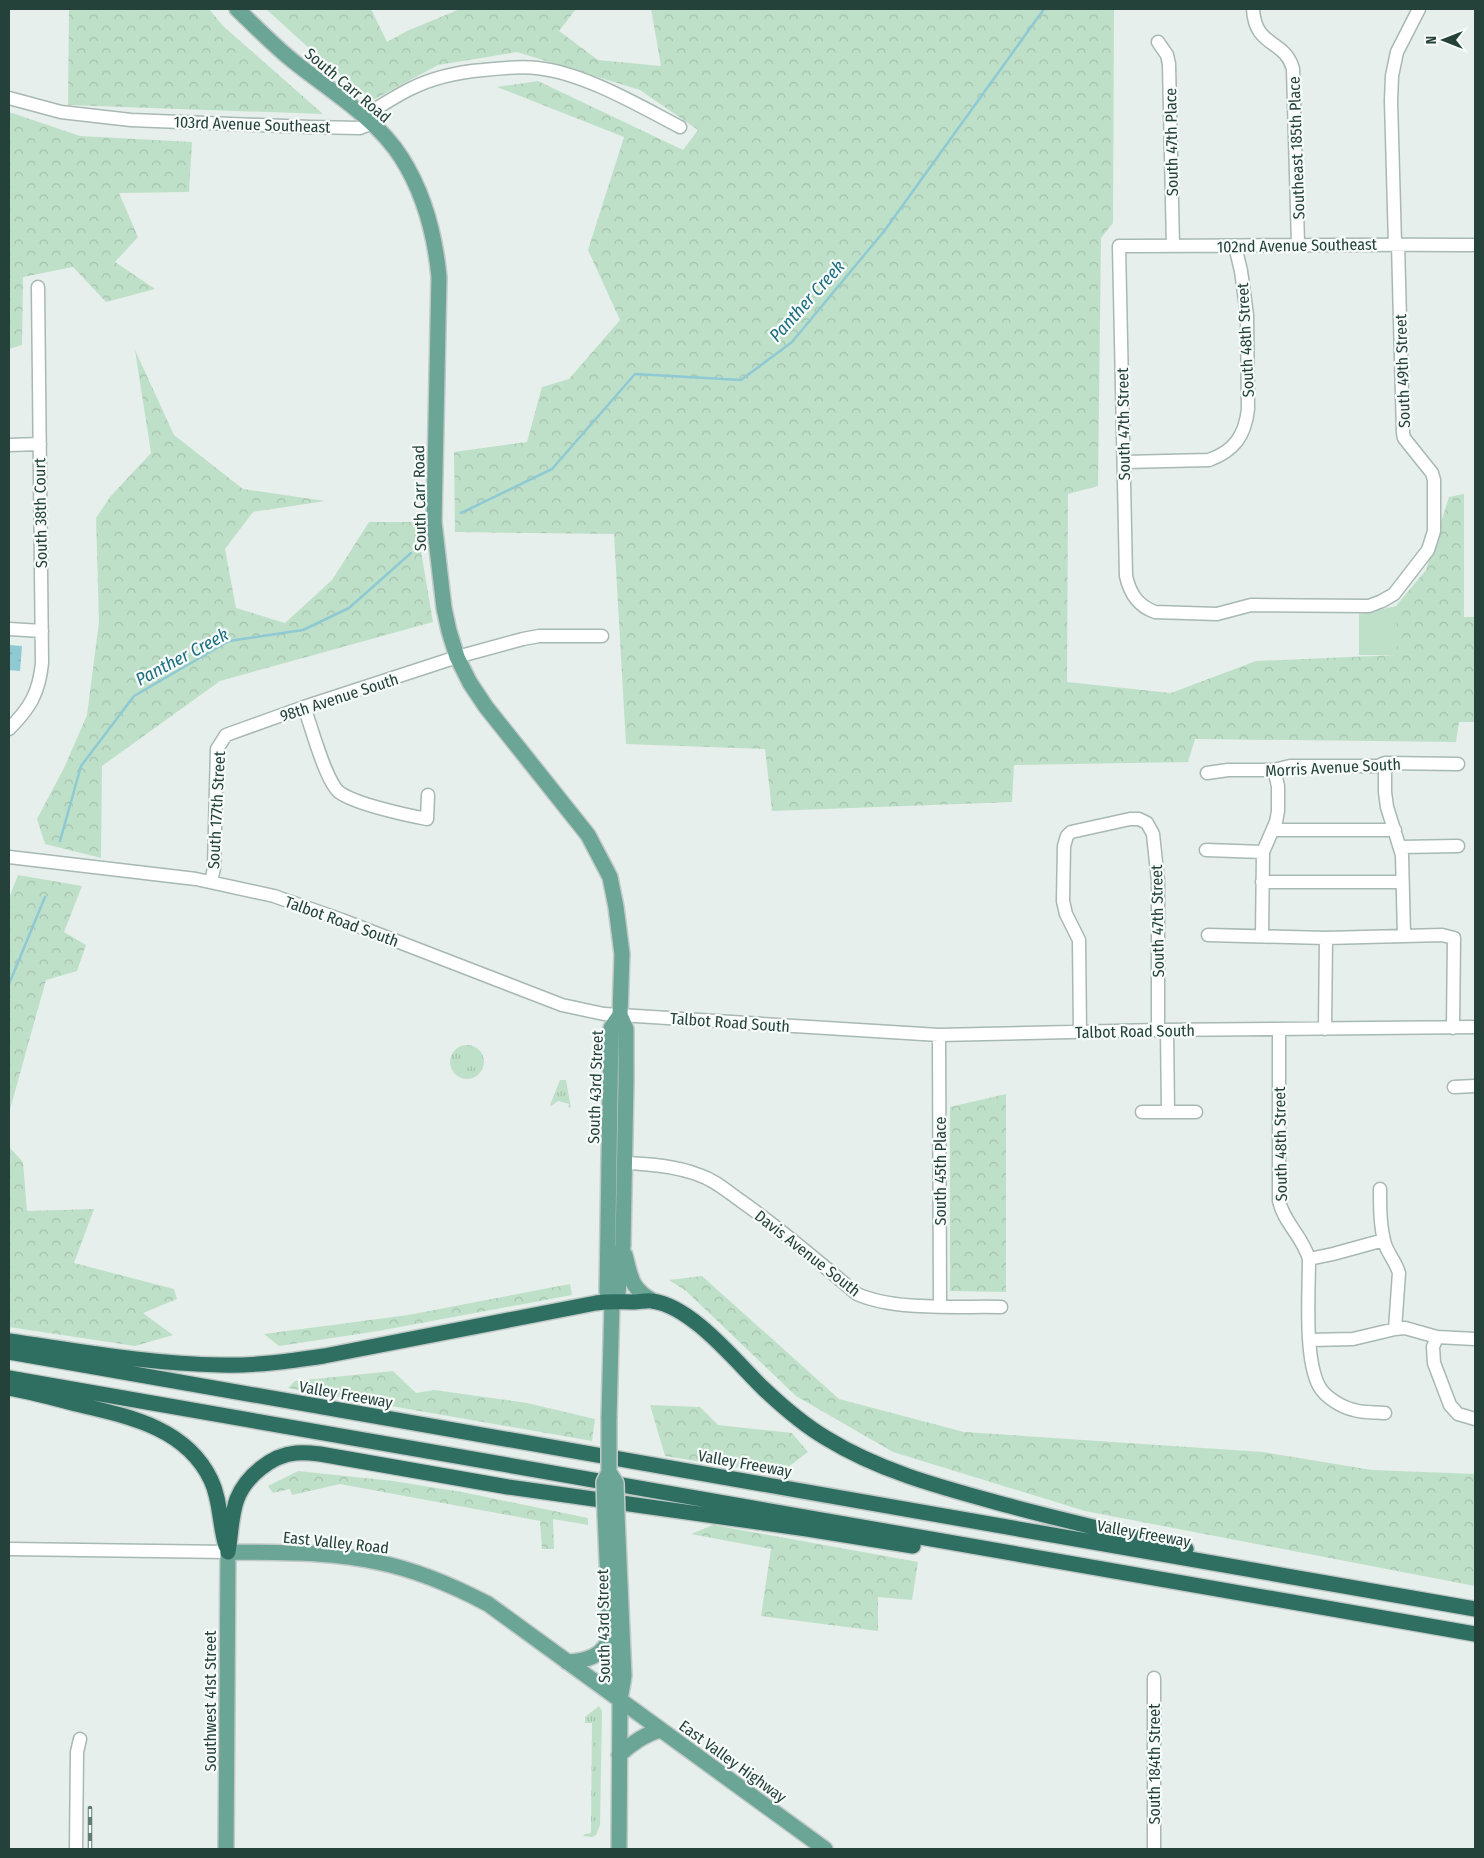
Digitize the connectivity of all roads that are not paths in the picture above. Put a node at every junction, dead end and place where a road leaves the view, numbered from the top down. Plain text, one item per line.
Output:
1 (237, 9) edge
2 (1252, 9) edge
3 (1418, 9) edge
4 (1158, 42) dead end
5 (9, 98) edge
6 (368, 120) junction
7 (680, 127) dead end
8 (1298, 244) junction
9 (1397, 244) junction
10 (1475, 245) edge
11 (1119, 246) joint
12 (1173, 246) junction
13 (1235, 246) junction
14 (38, 287) dead end
15 (40, 444) junction
16 (9, 445) edge
17 (1124, 462) junction
18 (1136, 600) joint
19 (9, 629) edge
20 (42, 631) junction
21 (602, 636) dead end
22 (457, 657) junction
23 (304, 707) junction
24 (9, 729) edge
25 (222, 739) joint
26 (1385, 763) junction
27 (1458, 764) dead end
28 (1274, 770) junction
29 (1207, 773) dead end
30 (428, 795) dead end
31 (1273, 830) junction
32 (1395, 830) junction
33 (1458, 846) dead end
34 (1400, 847) junction
35 (1206, 850) dead end
36 (1263, 852) junction
37 (9, 857) edge
38 (210, 882) junction
39 (1262, 882) junction
40 (1402, 882) junction
41 (1208, 935) dead end
42 (1262, 936) junction
43 (1404, 936) junction
44 (1326, 938) junction
45 (620, 1015) junction
46 (1453, 1028) junction
47 (1475, 1028) edge
48 (1279, 1029) junction
49 (1325, 1029) junction
50 (1163, 1030) junction
51 (1080, 1032) junction
52 (940, 1035) junction
53 (1475, 1086) edge
54 (1454, 1087) dead end
55 (1142, 1112) dead end
56 (1168, 1112) junction
57 (1196, 1112) dead end
58 (624, 1162) junction
59 (1380, 1189) dead end
60 (1384, 1240) junction
61 (622, 1245) junction
62 (1309, 1259) junction
63 (612, 1301) junction
64 (653, 1301) junction
65 (940, 1306) junction
66 (1001, 1307) dead end
67 (1395, 1329) junction
68 (1437, 1337) junction
69 (1475, 1339) edge
70 (1310, 1340) junction
71 (9, 1341) edge
72 (9, 1352) edge
73 (9, 1360) edge
74 (9, 1378) edge
75 (9, 1388) edge
76 (1384, 1414) dead end
77 (1475, 1419) edge
78 (611, 1514) junction
79 (9, 1548) edge
80 (983, 1548) junction
81 (228, 1552) junction
82 (1279, 1574) junction
83 (1475, 1609) edge
84 (1475, 1616) edge
85 (1475, 1634) edge
86 (611, 1636) junction
87 (567, 1662) junction
88 (1154, 1678) dead end
89 (620, 1700) junction
90 (660, 1730) junction
91 (80, 1738) dead end
92 (619, 1755) junction
93 (76, 1849) edge
94 (226, 1849) edge
95 (618, 1849) edge
96 (825, 1849) edge
97 (1154, 1849) edge

1 - 6 main road, South Carr Road
2 - 8 street, Southeast 185th Place
3 - 9 street, South 49th Street
4 - 12 street, South 47th Place
5 - 6 street, 103rd Avenue Southeast
6 - 7 street, 103rd Avenue Southeast
6 - 22 main road, South Carr Road
8 - 9 street, 102nd Avenue Southeast
8 - 13 street, 102nd Avenue Southeast
9 - 10 street, 102nd Avenue Southeast
9 - 18 street, South 49th Street
11 - 12 street, 102nd Avenue Southeast
11 - 17 street, South 47th Street
12 - 13 street, 102nd Avenue Southeast
13 - 17 street, South 48th Street
14 - 15 street, South 38th Court
15 - 16 street
15 - 20 street, South 38th Court
17 - 18 street, South 47th Street
19 - 20 street
20 - 24 street, South 38th Court
21 - 22 street, 98th Avenue South
22 - 23 street, 98th Avenue South
22 - 45 main road, South Carr Road
23 - 25 street, 98th Avenue South
23 - 30 street
25 - 38 street, South 177th Street
26 - 27 street, Morris Avenue South
26 - 28 street, Morris Avenue South
26 - 32 street
28 - 29 street, Morris Avenue South
28 - 31 street
31 - 32 street
31 - 36 street
32 - 34 street
33 - 34 street
34 - 40 street
35 - 36 street
36 - 39 street
37 - 38 street, Talbot Road South
38 - 45 street, Talbot Road South
39 - 40 street
39 - 42 street
40 - 43 street
41 - 42 street
42 - 44 street
43 - 44 street
43 - 46 street
44 - 49 street
45 - 52 street, Talbot Road South
45 - 58 main road, South 43rd Street
45 - 63 main road, South 43rd Street
46 - 47 street, Talbot Road South
46 - 49 street, Talbot Road South
48 - 49 street, Talbot Road South
48 - 50 street, Talbot Road South
48 - 62 street, South 48th Street
50 - 51 street, Talbot Road South
50 - 51 street, South 47th Street
50 - 56 street, South 47th Street
51 - 52 street, Talbot Road South
52 - 65 street, South 45th Place
53 - 54 street
55 - 56 street
56 - 57 street
58 - 61 main road, South 43rd Street
58 - 65 street, Davis Avenue South
59 - 60 street
60 - 62 street
60 - 67 street
61 - 63 main road, South 43rd Street
61 - 64 main road
62 - 70 street, South 48th Street
63 - 64 highway
63 - 71 highway
63 - 78 main road, South 43rd Street, bridge
64 - 82 highway
65 - 66 street, Davis Avenue South
67 - 68 street
67 - 70 street
68 - 69 street
68 - 77 street
70 - 76 street, South 48th Street
72 - 82 highway, Valley Freeway
73 - 84 highway
74 - 80 highway
75 - 81 highway
78 - 86 main road, South 43rd Street
78 - 89 main road, South 43rd Street
79 - 81 street, East Valley Road
80 - 81 highway
80 - 85 highway
81 - 87 main road, East Valley Road
81 - 94 main road, Southwest 41st Street
82 - 83 highway, Valley Freeway
86 - 87 main road
86 - 89 main road, South 43rd Street
87 - 89 main road, East Valley Road
88 - 97 street, South 184th Street
89 - 90 main road, East Valley Highway
89 - 92 main road
90 - 92 main road
90 - 96 main road, East Valley Highway
91 - 93 street
92 - 95 main road

